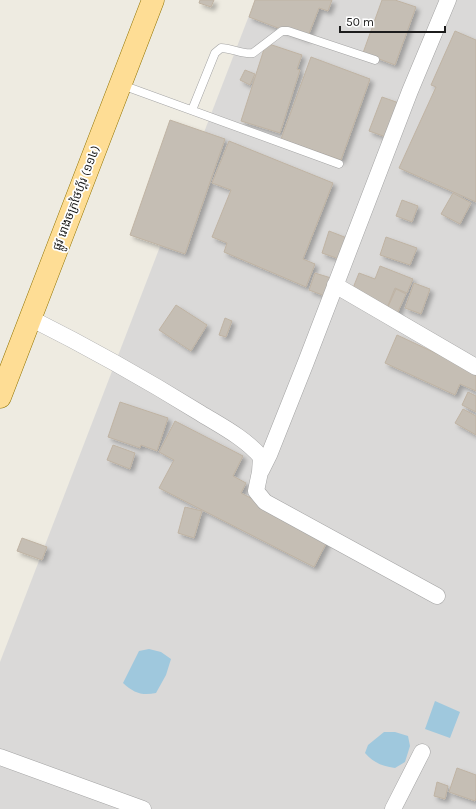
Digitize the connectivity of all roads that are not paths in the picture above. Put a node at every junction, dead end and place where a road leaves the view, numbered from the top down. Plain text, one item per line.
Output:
1 (153, 0) edge
2 (448, 0) edge
3 (375, 60) dead end
4 (120, 84) junction
5 (192, 110) junction
6 (339, 164) dead end
7 (335, 285) junction
8 (30, 318) junction
9 (476, 367) edge
10 (0, 397) edge
11 (260, 472) junction
12 (437, 596) dead end
13 (422, 752) dead end
14 (0, 757) edge
15 (137, 808) edge
16 (393, 809) edge

1 - 4 main road, ផ្លូវ រោងចក្រថៃហ្គ័រ (១១៤)
2 - 7 street
3 - 5 lane
4 - 5 lane
4 - 8 main road, ផ្លូវ រោងចក្រថៃហ្គ័រ (១១៤)
5 - 6 lane
7 - 9 street
7 - 11 street
8 - 10 main road, ផ្លូវ រោងចក្រថៃហ្គ័រ (១១៤)
8 - 11 street
11 - 12 street
13 - 16 street
14 - 15 street

